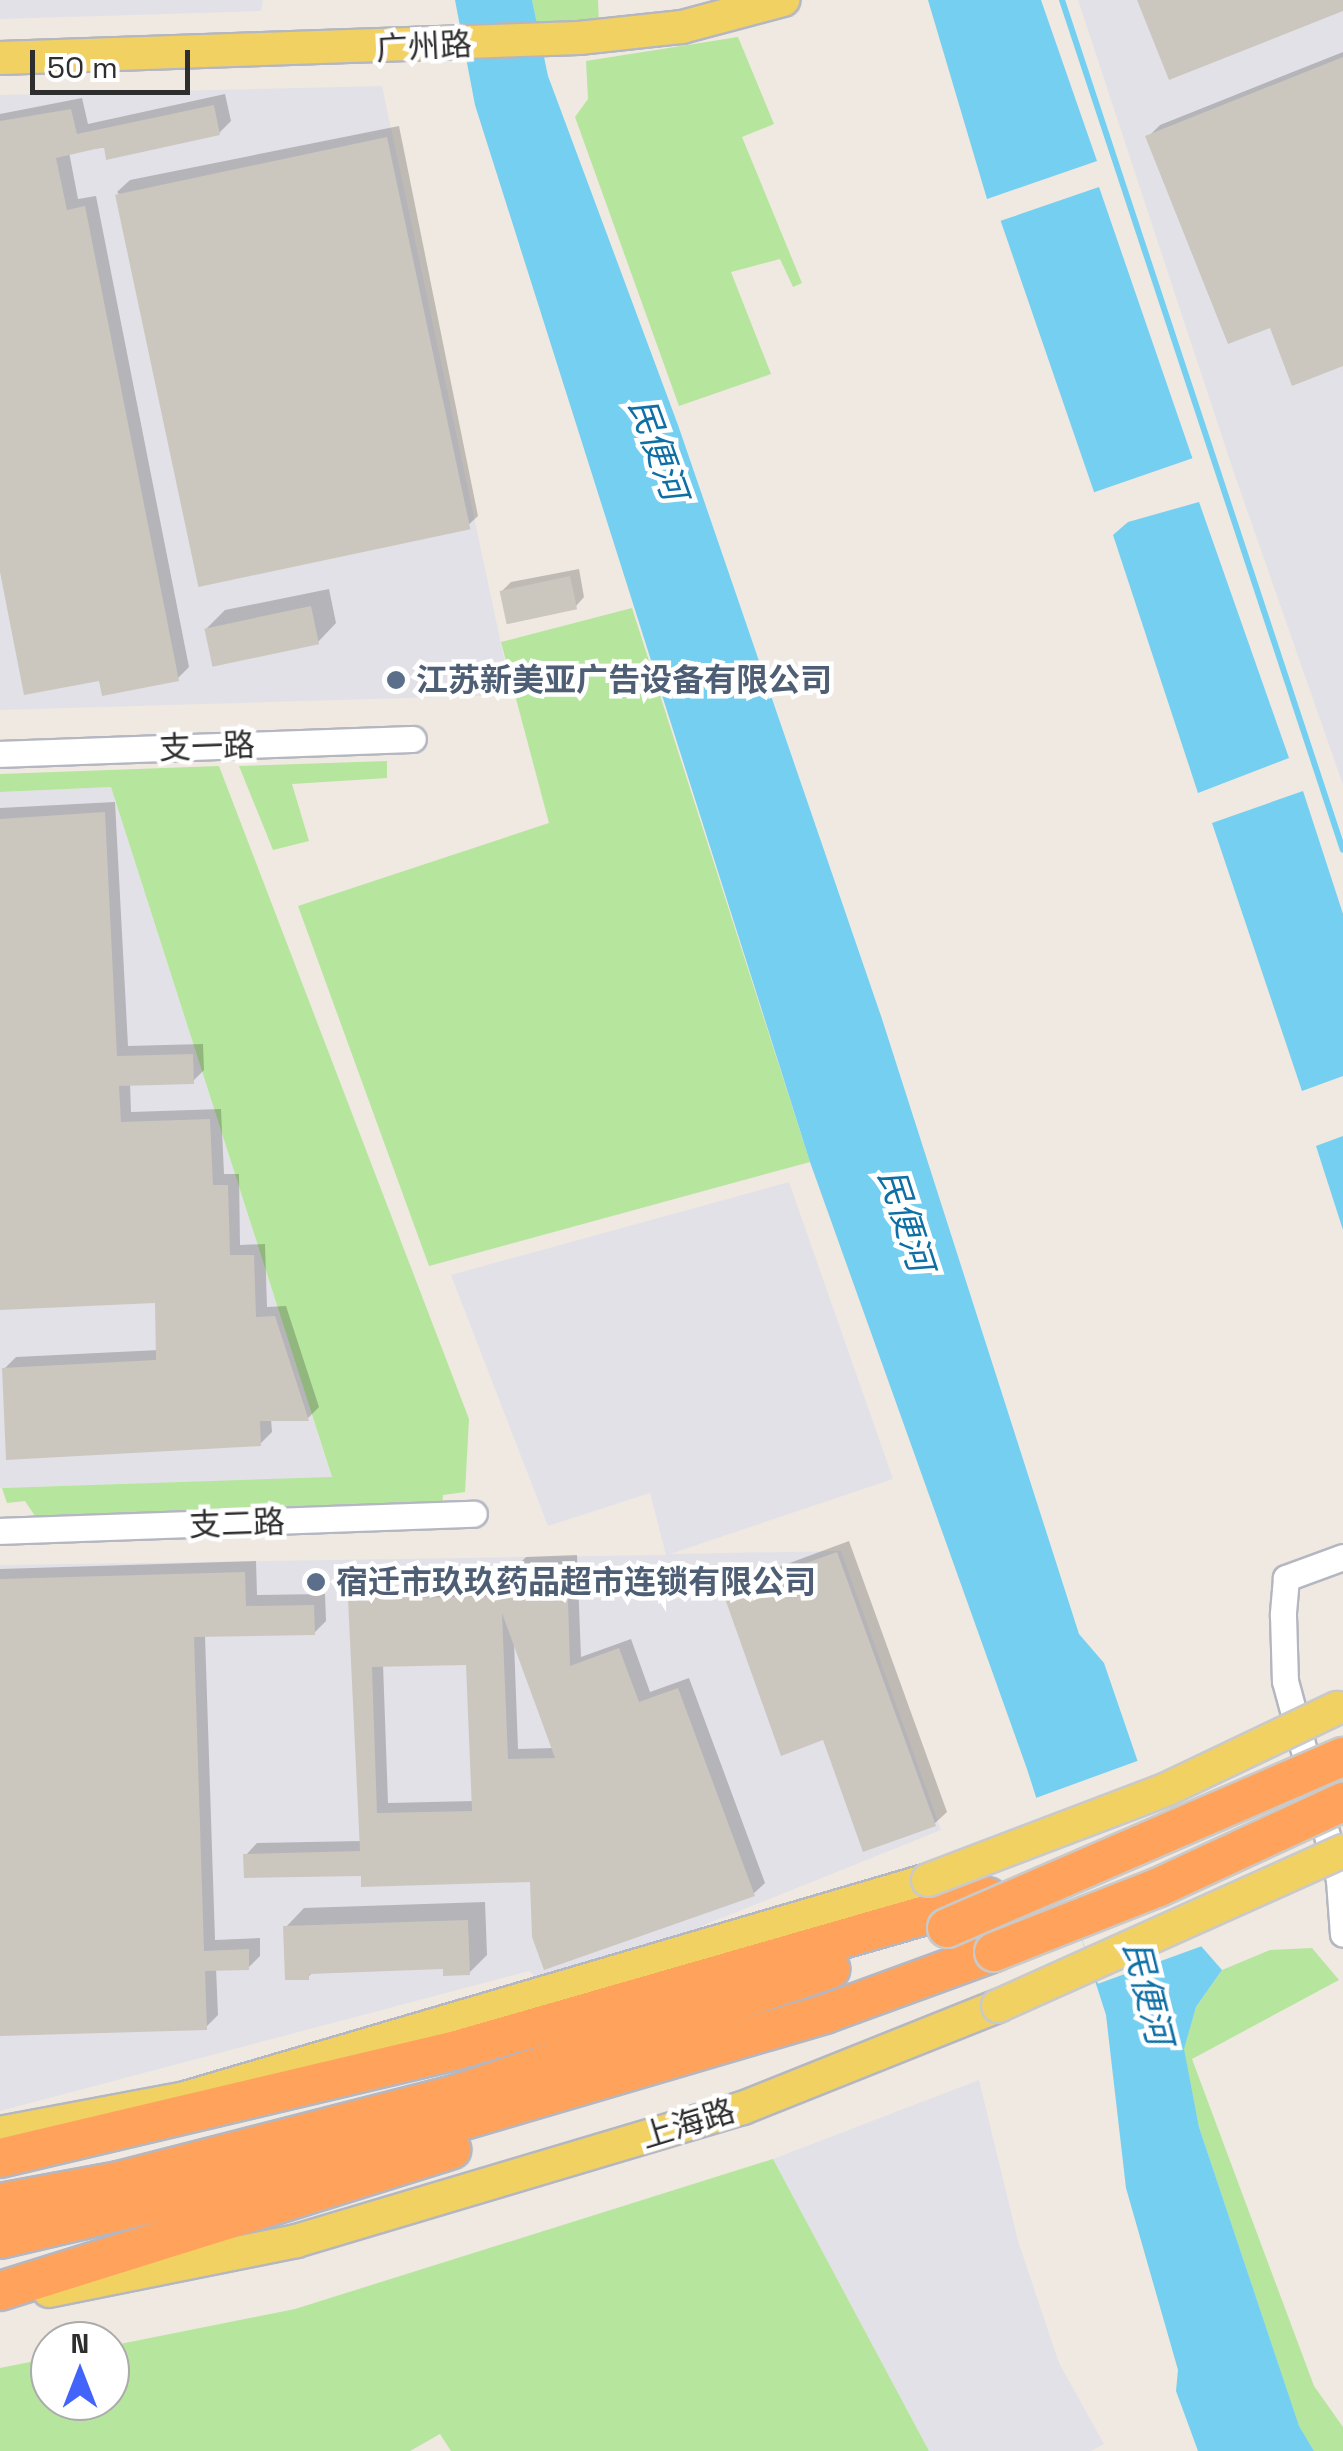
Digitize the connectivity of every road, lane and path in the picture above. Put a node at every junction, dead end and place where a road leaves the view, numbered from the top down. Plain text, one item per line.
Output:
1 (783, 0) edge
2 (0, 58) edge
3 (413, 739) dead end
4 (0, 754) edge
5 (474, 1514) dead end
6 (0, 1531) edge
7 (1343, 1557) edge
8 (1340, 1706) edge
9 (1343, 1757) edge
10 (1343, 1802) edge
11 (1343, 1851) edge
12 (939, 1906) junction
13 (1343, 1934) edge
14 (825, 2014) junction
15 (0, 2134) edge
16 (0, 2158) edge
17 (0, 2203) edge
18 (0, 2240) edge
19 (0, 2292) edge
20 (0, 2300) edge

1 - 2 main road, 广州路
3 - 4 street, 支一路
5 - 6 street, 支二路
7 - 13 street
8 - 12 main road, bridge
9 - 12 highway, bridge
10 - 14 highway, 上海路, bridge
11 - 20 main road, 上海路, bridge
12 - 15 main road
12 - 16 highway
12 - 17 highway
14 - 18 highway, 上海路
14 - 19 highway

